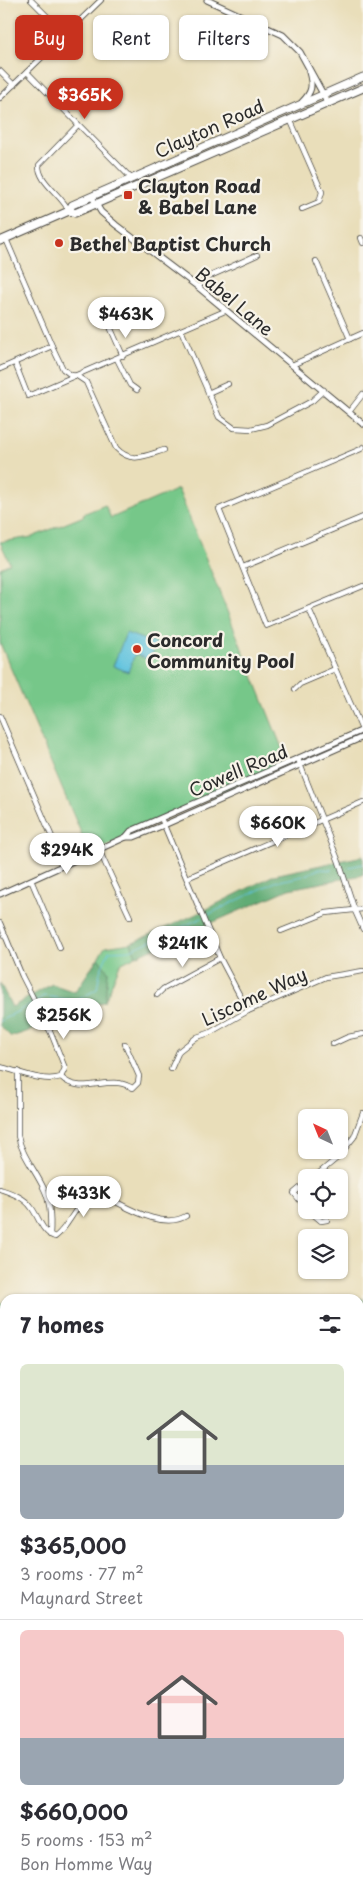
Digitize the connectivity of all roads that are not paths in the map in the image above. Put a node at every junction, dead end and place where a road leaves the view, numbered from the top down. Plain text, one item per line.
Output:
1 (31, 0) edge
2 (101, 0) edge
3 (208, 0) edge
4 (46, 15) edge
5 (83, 18) edge
6 (39, 60) edge
7 (306, 62) junction
8 (0, 71) edge
9 (26, 72) junction
10 (363, 77) edge
11 (14, 85) junction
12 (363, 88) edge
13 (324, 94) junction
14 (0, 98) edge
15 (300, 104) junction
16 (327, 104) junction
17 (290, 119) junction
18 (77, 126) junction
19 (132, 179) junction
20 (94, 200) junction
21 (302, 210) dead end
22 (69, 211) junction
23 (3, 240) edge
24 (257, 255) dead end
25 (316, 262) dead end
26 (198, 287) junction
27 (225, 311) junction
28 (111, 329) dead end
29 (180, 330) junction
30 (363, 333) edge
31 (350, 339) junction
32 (52, 346) junction
33 (123, 356) junction
34 (116, 358) junction
35 (14, 363) junction
36 (292, 365) junction
37 (0, 370) edge
38 (77, 376) junction
39 (228, 384) dead end
40 (137, 390) dead end
41 (324, 390) junction
42 (208, 393) junction
43 (363, 394) edge
44 (349, 412) junction
45 (363, 424) edge
46 (363, 447) edge
47 (164, 450) dead end
48 (363, 517) edge
49 (243, 567) junction
50 (363, 586) edge
51 (310, 609) junction
52 (335, 669) junction
53 (295, 689) dead end
54 (0, 716) edge
55 (363, 731) edge
56 (363, 737) edge
57 (298, 759) junction
58 (301, 765) junction
59 (363, 802) edge
60 (161, 818) junction
61 (322, 818) junction
62 (164, 825) junction
63 (126, 837) junction
64 (99, 850) junction
65 (64, 865) junction
66 (187, 878) junction
67 (32, 880) junction
68 (0, 894) edge
69 (363, 909) edge
70 (355, 911) junction
71 (130, 917) dead end
72 (0, 924) edge
73 (363, 929) edge
74 (281, 931) dead end
75 (60, 948) dead end
76 (220, 958) junction
77 (363, 971) edge
78 (158, 995) dead end
79 (248, 1011) junction
80 (363, 1034) edge
81 (126, 1044) dead end
82 (333, 1044) dead end
83 (0, 1067) edge
84 (171, 1069) dead end
85 (18, 1071) junction
86 (61, 1077) junction
87 (363, 1113) edge
88 (324, 1169) edge
89 (0, 1190) edge
90 (186, 1216) dead end
91 (320, 1219) edge
92 (327, 1220) dead end
93 (50, 1236) junction

1 - 4 street
2 - 5 street
3 - 7 street
6 - 9 street
7 - 13 street
7 - 15 street
8 - 11 street
9 - 11 street
9 - 18 street
10 - 13 main road, Clayton Road
11 - 14 street
12 - 16 main road, Clayton Road
13 - 15 main road, Clayton Road
13 - 16 street
15 - 19 main road, Clayton Road
16 - 17 main road, Clayton Road
17 - 20 main road, Clayton Road
17 - 21 street
18 - 19 street
18 - 22 street
19 - 20 main road, Clayton Road
20 - 22 main road, Clayton Road
20 - 26 street, Babel Lane
22 - 23 main road, Clayton Road
23 - 32 street
24 - 26 street
25 - 31 street
26 - 27 street, Babel Lane
27 - 29 street
27 - 36 street, Babel Lane
28 - 33 street
29 - 33 street
29 - 42 street
30 - 31 street
31 - 36 street
32 - 35 street
32 - 38 street
33 - 34 street
34 - 38 street
34 - 40 street
35 - 37 street
35 - 38 street
36 - 41 street, Babel Lane
38 - 47 street
39 - 42 street
41 - 42 street
41 - 44 street, Babel Lane
43 - 44 street
44 - 45 street, Babel Lane
46 - 49 street
48 - 49 street
49 - 51 street
50 - 51 street
51 - 52 street
52 - 53 street
52 - 55 street
54 - 65 street
55 - 57 street, Cowell Road
56 - 58 street, Cowell Road
57 - 58 street
57 - 60 street, Cowell Road
58 - 61 street
58 - 62 street, Cowell Road
59 - 61 street
60 - 62 street
60 - 63 street, Cowell Road
61 - 66 street
61 - 70 street
62 - 63 street, Cowell Road
62 - 66 street
63 - 64 street, Cowell Road
64 - 65 street, Cowell Road
64 - 71 street
65 - 67 street, Cowell Road
66 - 76 street
67 - 68 street, Cowell Road
67 - 75 street
69 - 70 street
70 - 73 street
70 - 74 street
72 - 86 street
76 - 78 street
76 - 79 street
77 - 79 street, Liscome Way
79 - 84 street, Liscome Way
80 - 82 street
81 - 86 street
83 - 85 street
85 - 86 street
85 - 93 street
87 - 88 street
89 - 93 street
90 - 93 street
91 - 92 street

